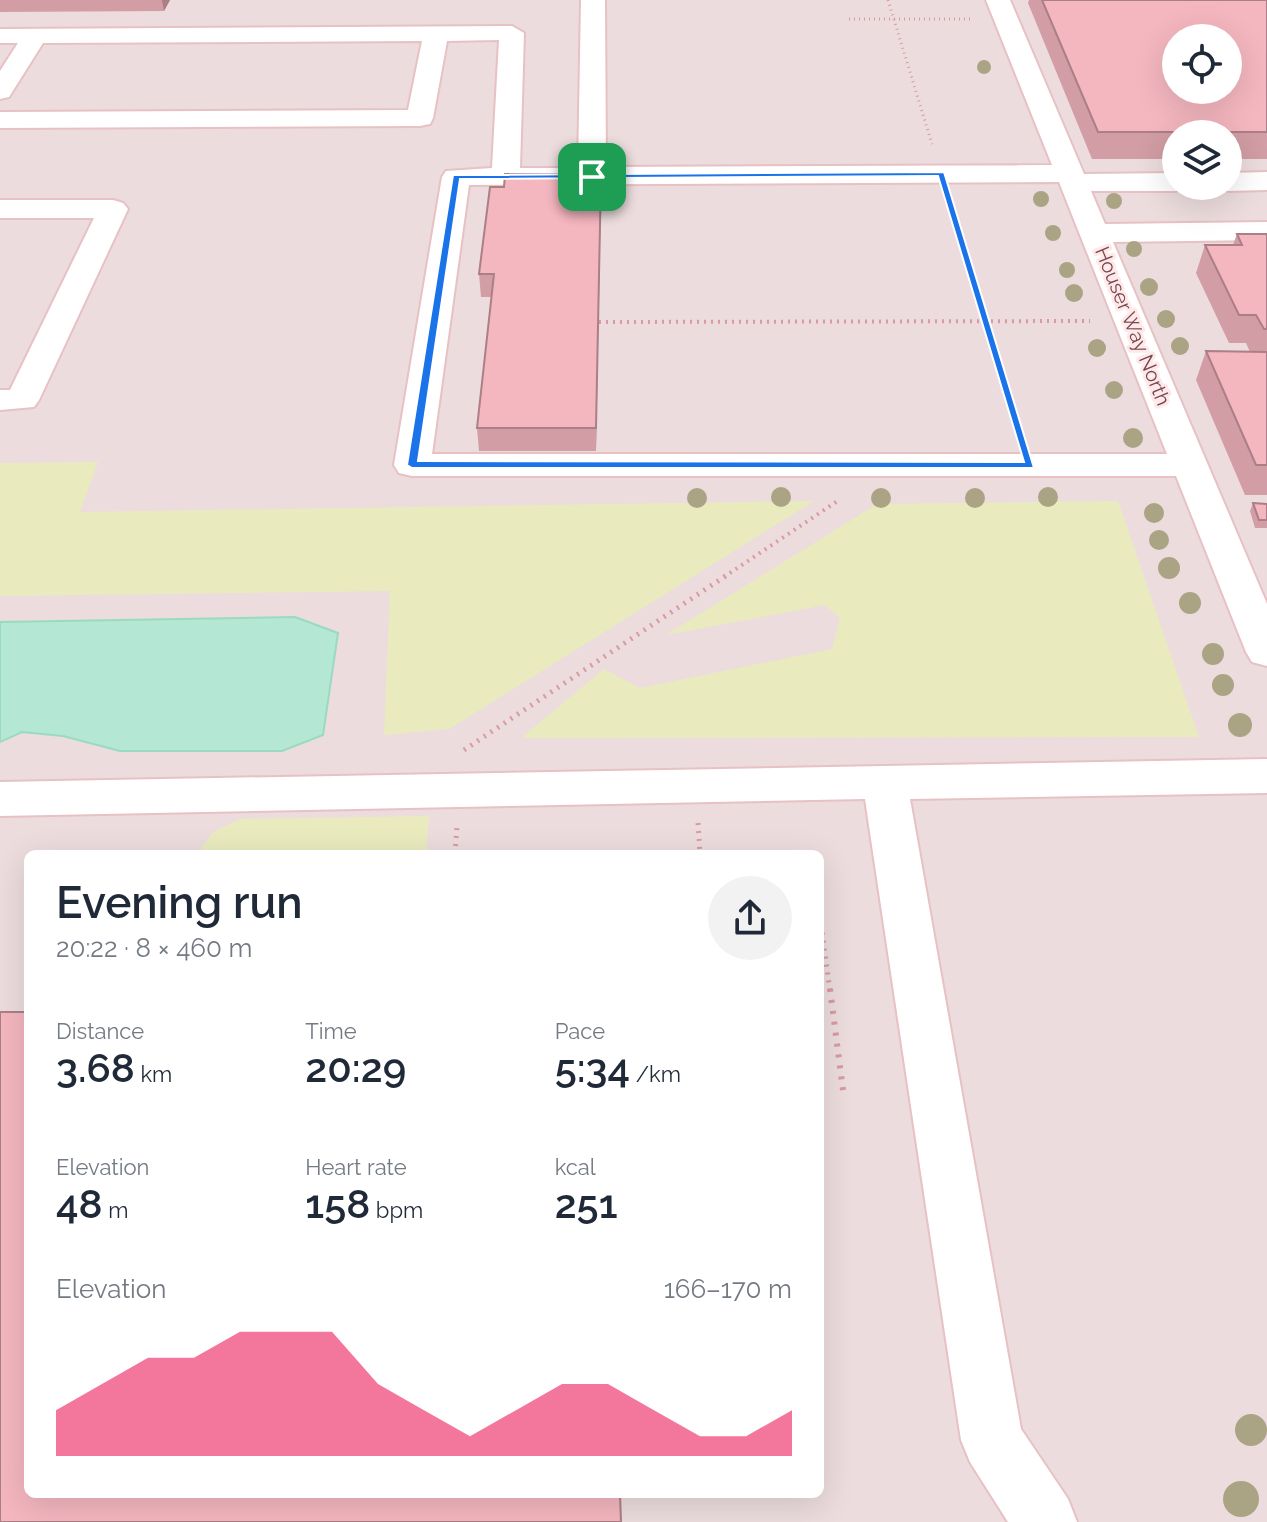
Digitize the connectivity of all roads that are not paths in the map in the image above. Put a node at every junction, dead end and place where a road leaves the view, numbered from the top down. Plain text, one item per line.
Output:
1 (593, 0) edge
2 (1002, 10) edge
3 (436, 34) junction
4 (0, 36) edge
5 (35, 36) junction
6 (0, 91) edge
7 (0, 120) edge
8 (506, 177) junction
9 (592, 177) junction
10 (1072, 178) junction
11 (1162, 181) edge
12 (1267, 181) edge
13 (1242, 182) edge
14 (0, 209) edge
15 (1267, 231) edge
16 (1094, 233) junction
17 (0, 400) edge
18 (1190, 465) junction
19 (1267, 554) edge
20 (1228, 557) junction
21 (1267, 652) edge
22 (1267, 776) edge
23 (885, 782) junction
24 (0, 799) edge
25 (1045, 1522) edge

1 - 9 lane
2 - 10 lane, Houser Way North
3 - 5 lane
3 - 7 lane
3 - 8 lane
4 - 5 lane
5 - 6 lane
8 - 9 lane
8 - 18 lane
9 - 10 lane
10 - 11 lane
10 - 16 lane, Houser Way North
12 - 13 lane
14 - 17 lane
15 - 16 lane
16 - 18 lane, Houser Way North
18 - 20 lane, Houser Way North
19 - 20 lane
20 - 21 lane, Houser Way North
22 - 23 lane
23 - 24 lane
23 - 25 lane

